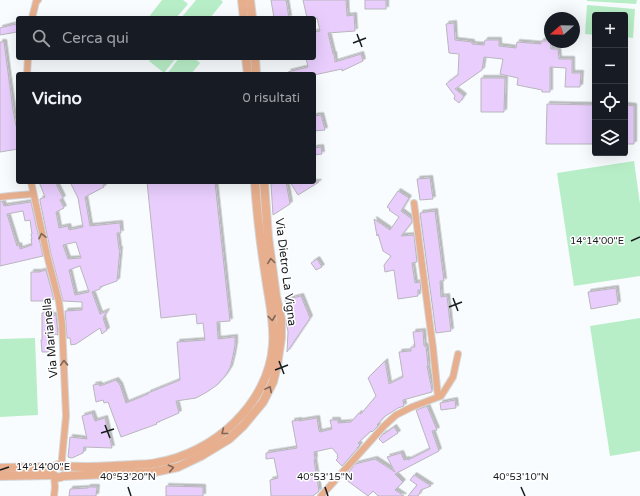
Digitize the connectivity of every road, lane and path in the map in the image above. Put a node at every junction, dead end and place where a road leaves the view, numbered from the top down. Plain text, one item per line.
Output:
1 (242, 0) edge
2 (250, 0) edge
3 (37, 1) edge
4 (33, 16) edge
5 (244, 16) edge
6 (252, 16) edge
7 (28, 60) edge
8 (246, 60) edge
9 (255, 60) edge
10 (27, 72) edge
11 (248, 72) edge
12 (256, 72) edge
13 (31, 184) edge
14 (255, 184) edge
15 (264, 184) edge
16 (33, 194) junction
17 (0, 198) edge
18 (414, 203) dead end
19 (458, 354) dead end
20 (438, 397) junction
21 (0, 468) edge
22 (59, 470) junction
23 (0, 476) edge
24 (54, 496) edge
25 (322, 496) edge

1 - 5 street
2 - 6 street
3 - 4 street
7 - 10 street
8 - 11 street
9 - 12 street
13 - 16 street, Via Marianella
14 -> 22 street, Via Dietro La Vigna
22 -> 15 street, Via Dietro La Vigna
16 - 17 street
22 -> 16 street, Via Marianella
18 - 20 street
19 - 20 street
20 - 25 street
21 - 22 street, Via Dietro La Vigna
22 - 23 street, Via Dietro La Vigna
22 - 24 street, Via Marianella

